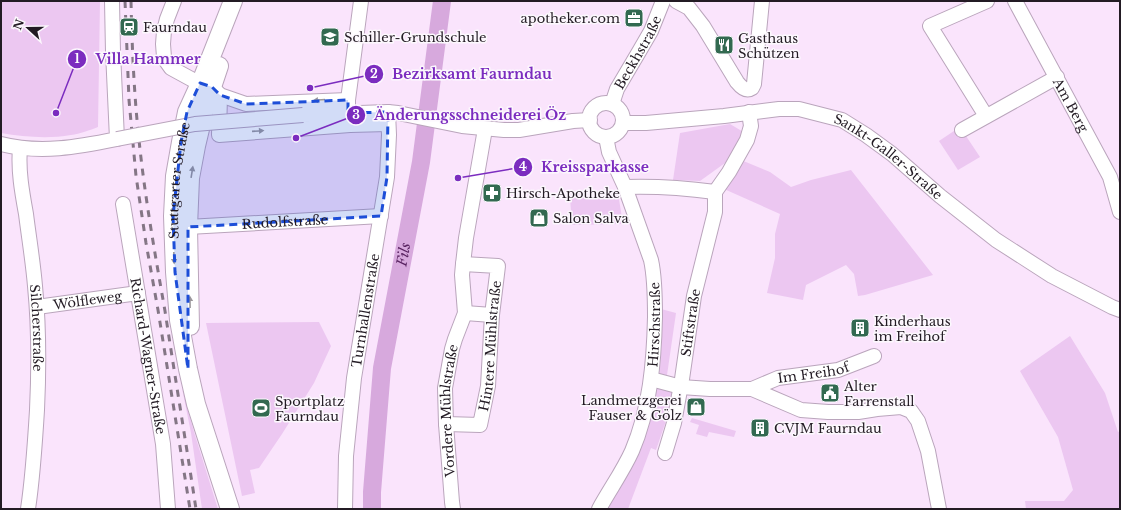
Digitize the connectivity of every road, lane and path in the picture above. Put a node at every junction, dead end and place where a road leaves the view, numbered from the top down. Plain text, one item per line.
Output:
1 (112, 1) edge
2 (174, 1) edge
3 (233, 1) edge
4 (245, 1) edge
5 (361, 1) edge
6 (663, 1) edge
7 (676, 1) edge
8 (762, 1) edge
9 (987, 1) edge
10 (1015, 1) edge
11 (1057, 77) junction
12 (211, 88) junction
13 (612, 104) junction
14 (348, 106) junction
15 (749, 112) junction
16 (986, 116) junction
17 (388, 118) junction
18 (590, 120) junction
19 (623, 122) junction
20 (485, 129) junction
21 (962, 130) dead end
22 (606, 137) junction
23 (117, 139) junction
24 (1, 144) edge
25 (20, 161) junction
26 (625, 187) junction
27 (716, 192) junction
28 (124, 204) dead end
29 (1120, 212) edge
30 (381, 216) junction
31 (194, 226) junction
32 (463, 264) junction
33 (138, 293) junction
34 (37, 307) junction
35 (1120, 310) edge
36 (465, 313) junction
37 (492, 315) junction
38 (874, 356) dead end
39 (188, 369) junction
40 (651, 379) junction
41 (681, 387) junction
42 (752, 389) junction
43 (446, 424) junction
44 (665, 453) dead end
45 (28, 509) edge
46 (168, 509) edge
47 (230, 509) edge
48 (344, 509) edge
49 (453, 509) edge
50 (600, 509) edge
51 (939, 509) edge

1 - 23 street
2 - 12 street
3 - 12 main road, Stuttgarter Straße
4 - 12 main road, Stuttgarter Straße
5 - 14 street
6 - 13 street, Beckhstraße
7 - 8 street
9 - 16 street
10 - 11 street, Am Berg
11 - 16 street
11 - 29 street, Am Berg
14 -> 12 street
12 -> 17 street
31 -> 12 main road, Stuttgarter Straße
12 -> 39 main road, Stuttgarter Straße
13 - 18 street
13 - 19 street
14 - 17 street
14 - 23 street, bridge
15 - 19 street, Sankt-Galler-Straße
15 - 27 street
15 - 35 street, Sankt-Galler-Straße
16 - 21 street
17 - 20 street
17 - 30 street, Turnhallenstraße
18 - 20 street
18 - 22 street
19 - 22 street
20 - 32 street, Vordere Mühlstraße
22 - 26 street, Hirschstraße
23 - 25 street
24 - 25 street
25 - 34 street, Silcherstraße
26 - 27 street
26 - 40 street, Hirschstraße
27 - 41 street, Stiftstraße
28 - 33 street, Richard-Wagner-Straße
30 - 31 street, Rudolfstraße
30 - 48 street, Turnhallenstraße
39 -> 31 main road, Stuttgarter Straße
32 - 36 street, Vordere Mühlstraße
32 - 37 street, Hintere Mühlstraße
33 - 34 street, Wölfleweg
33 - 46 street, Richard-Wagner-Straße
34 - 45 street, Silcherstraße
36 - 37 street
36 - 43 street, Vordere Mühlstraße
37 - 43 street, Hintere Mühlstraße
38 - 42 street, Im Freihof
39 - 47 main road, Stuttgarter Straße
40 - 41 street, Im Freihof
40 - 50 street, Hirschstraße
41 - 42 street, Im Freihof
41 - 44 street, Stiftstraße
42 - 51 street, Im Freihof
43 - 49 street, Vordere Mühlstraße

